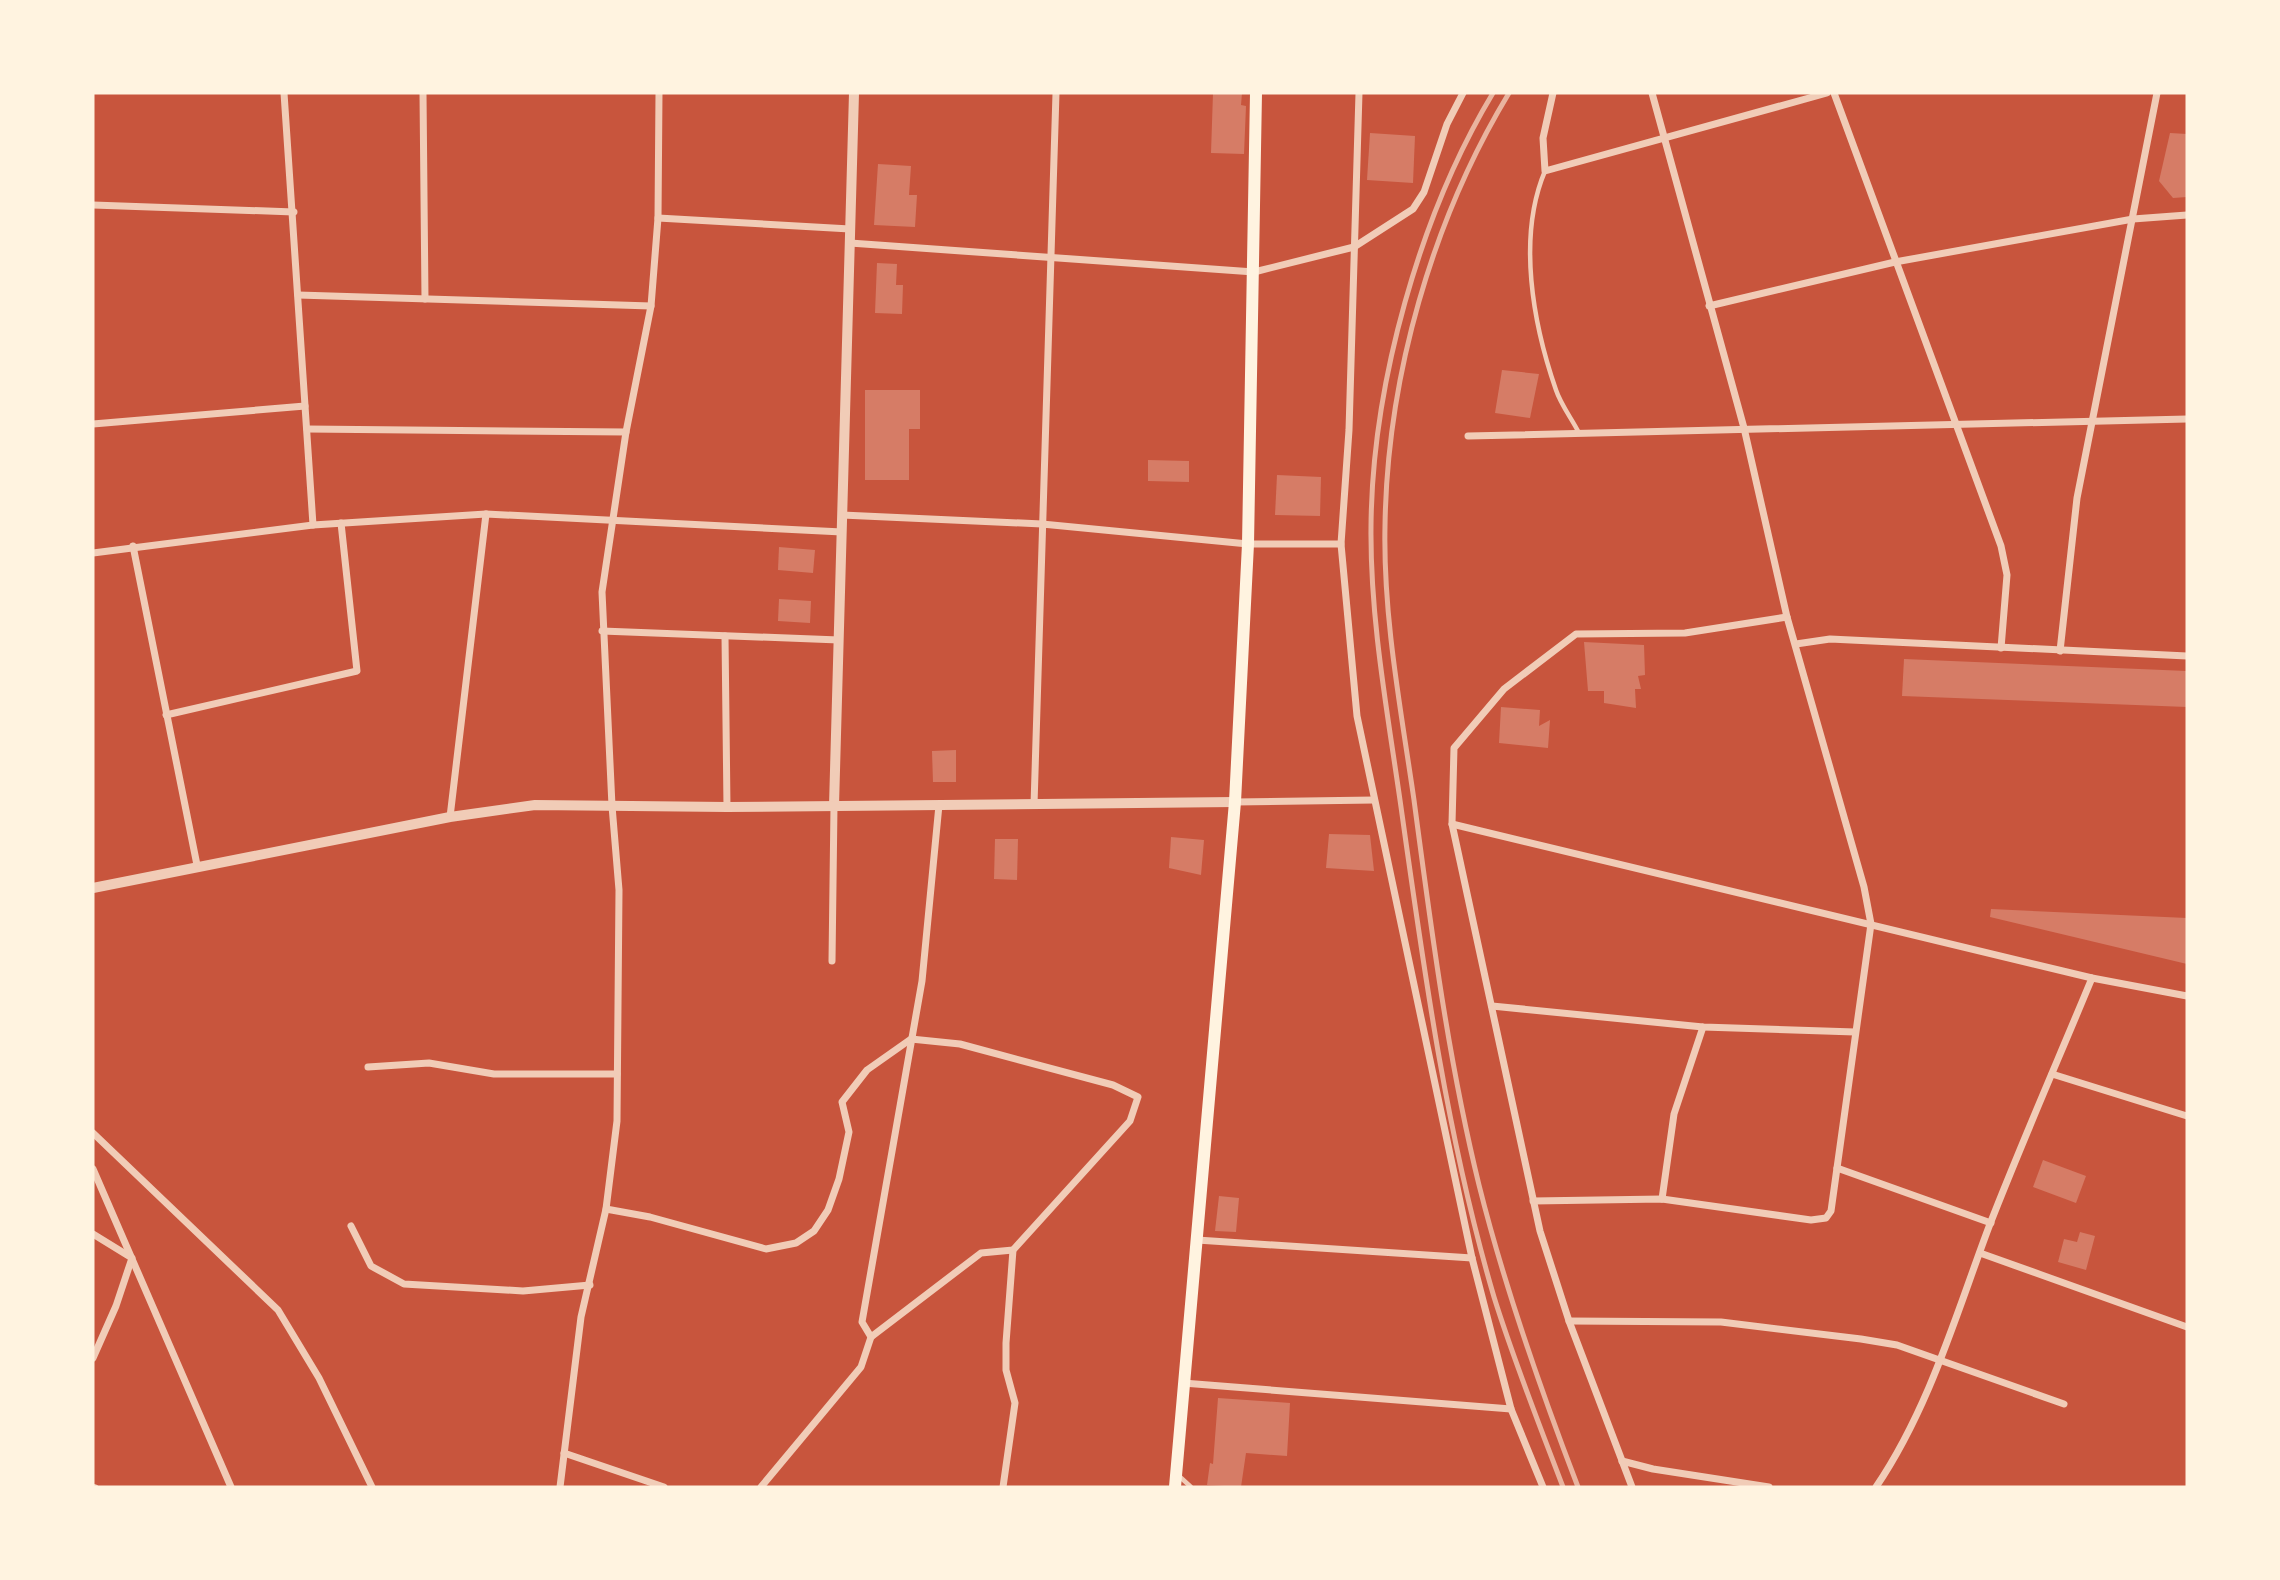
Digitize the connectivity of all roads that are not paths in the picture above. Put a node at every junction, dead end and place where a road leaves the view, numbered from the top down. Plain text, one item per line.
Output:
1 (284, 93) edge
2 (423, 93) edge
3 (659, 93) edge
4 (854, 93) edge
5 (1056, 93) edge
6 (1256, 93) edge
7 (1359, 93) edge
8 (1463, 93) edge
9 (1553, 93) edge
10 (1651, 93) edge
11 (1827, 93) edge
12 (1834, 93) edge
13 (2157, 93) edge
14 (1665, 140) junction
15 (1545, 171) junction
16 (93, 205) edge
17 (293, 212) junction
18 (2187, 215) edge
19 (658, 218) junction
20 (2133, 219) junction
21 (850, 229) junction
22 (850, 243) junction
23 (1354, 247) junction
24 (1052, 257) junction
25 (1895, 262) junction
26 (1254, 272) junction
27 (298, 295) junction
28 (425, 299) junction
29 (651, 306) junction
30 (1709, 306) junction
31 (305, 406) junction
32 (2187, 419) edge
33 (2092, 421) junction
34 (93, 424) edge
35 (1955, 424) junction
36 (1744, 428) junction
37 (307, 429) junction
38 (626, 432) junction
39 (1579, 433) junction
40 (1468, 436) dead end
41 (486, 514) junction
42 (842, 515) junction
43 (611, 522) junction
44 (341, 523) junction
45 (1042, 524) junction
46 (313, 525) junction
47 (842, 532) junction
48 (1248, 544) junction
49 (1341, 544) junction
50 (133, 546) junction
51 (93, 553) edge
52 (1787, 617) junction
53 (602, 631) junction
54 (725, 636) junction
55 (839, 640) junction
56 (1796, 644) junction
57 (2001, 649) junction
58 (2060, 651) junction
59 (2187, 656) edge
60 (166, 715) junction
61 (1374, 800) junction
62 (1235, 802) junction
63 (939, 805) junction
64 (1034, 805) junction
65 (612, 806) junction
66 (834, 806) junction
67 (727, 807) junction
68 (450, 817) junction
69 (1452, 824) junction
70 (197, 864) junction
71 (93, 888) edge
72 (1871, 924) junction
73 (832, 961) dead end
74 (2092, 978) junction
75 (2187, 996) edge
76 (1492, 1006) junction
77 (1703, 1027) junction
78 (1855, 1032) junction
79 (911, 1039) junction
80 (368, 1068) dead end
81 (617, 1074) junction
82 (2052, 1074) junction
83 (2187, 1116) edge
84 (93, 1133) edge
85 (1837, 1168) junction
86 (93, 1169) edge
87 (1662, 1199) junction
88 (1533, 1201) junction
89 (606, 1209) junction
90 (1990, 1223) junction
91 (351, 1226) dead end
92 (93, 1234) edge
93 (1197, 1240) junction
94 (1013, 1250) junction
95 (1980, 1253) junction
96 (132, 1258) junction
97 (1472, 1258) junction
98 (590, 1285) junction
99 (1569, 1321) junction
100 (2187, 1327) edge
101 (872, 1337) junction
102 (93, 1358) edge
103 (1940, 1361) junction
104 (1183, 1383) junction
105 (2064, 1404) dead end
106 (1511, 1409) junction
107 (564, 1453) junction
108 (1622, 1461) junction
109 (1176, 1481) edge
110 (231, 1487) edge
111 (372, 1487) edge
112 (559, 1487) edge
113 (664, 1487) edge
114 (761, 1487) edge
115 (1003, 1487) edge
116 (1191, 1487) edge
117 (1543, 1487) edge
118 (1632, 1487) edge
119 (1769, 1487) edge
120 (1876, 1487) edge

1 - 17 street
2 - 28 street
3 - 19 street
4 - 21 street
5 - 24 street
6 - 26 main road
7 - 23 street
8 - 23 street
9 - 15 street
10 - 14 street
11 - 14 street
12 - 25 street
13 - 20 street
14 - 15 street
14 - 30 street
15 - 39 lane
16 - 17 street
17 - 27 street
18 - 20 street
19 - 21 street
19 - 29 street
20 - 25 street
20 - 33 street
21 - 22 street
22 - 24 street
22 - 42 street
23 - 26 street
23 - 49 street
24 - 26 street
24 - 45 street
25 - 30 street
25 - 35 street
26 - 48 main road
27 - 28 street
27 - 31 street
28 - 29 street
29 - 38 street
30 - 36 street
31 - 34 street
31 - 37 street
32 - 33 street
33 - 35 street
33 - 58 street
35 - 36 street
35 - 57 street
36 - 39 street
36 - 52 street
37 - 38 street
37 - 46 street
38 - 43 street
39 - 40 street
41 - 43 street
41 - 44 street
41 - 68 street
42 - 45 street
42 - 47 street
43 - 47 street
43 - 53 street
44 - 46 street
44 - 60 street
45 - 48 street
45 - 64 street
46 - 50 street
47 - 55 street
48 - 49 street
48 - 62 main road
49 - 61 street
50 - 51 street
50 - 60 street
52 - 56 street
52 - 69 street
53 - 54 street
53 - 65 street
54 - 55 street
54 - 67 street
55 - 66 street
56 - 57 street
56 - 72 street
57 - 58 street
58 - 59 street
60 - 70 street
61 - 62 street
61 - 97 street
62 - 64 street
62 - 93 main road
63 - 64 street
63 - 66 street
63 - 79 street
65 - 67 street
65 - 68 street
65 - 81 street
66 - 67 street
66 - 73 street
68 - 70 street
69 - 72 street
69 - 76 street
70 - 71 street
72 - 74 street
72 - 78 street
74 - 75 street
74 - 82 street
76 - 77 street
76 - 88 street
77 - 78 street
77 - 87 street
78 - 85 street
79 - 89 street
79 - 94 street
79 - 101 street
80 - 81 street
81 - 89 street
82 - 83 street
82 - 90 street
84 - 111 street
85 - 87 street
85 - 90 street
86 - 96 street
87 - 88 street
88 - 99 street
89 - 98 street
90 - 95 street
91 - 98 street
92 - 96 street
93 - 97 street
93 - 104 main road
94 - 101 street
94 - 115 street
95 - 100 street
95 - 103 street
96 - 102 street
96 - 110 street
97 - 106 street
98 - 107 street
99 - 103 street
99 - 108 street
101 - 114 street
103 - 105 street
103 - 120 street
104 - 106 street
104 - 109 main road
106 - 117 street
107 - 112 street
107 - 113 street
108 - 118 street
108 - 119 street
109 - 116 lane

